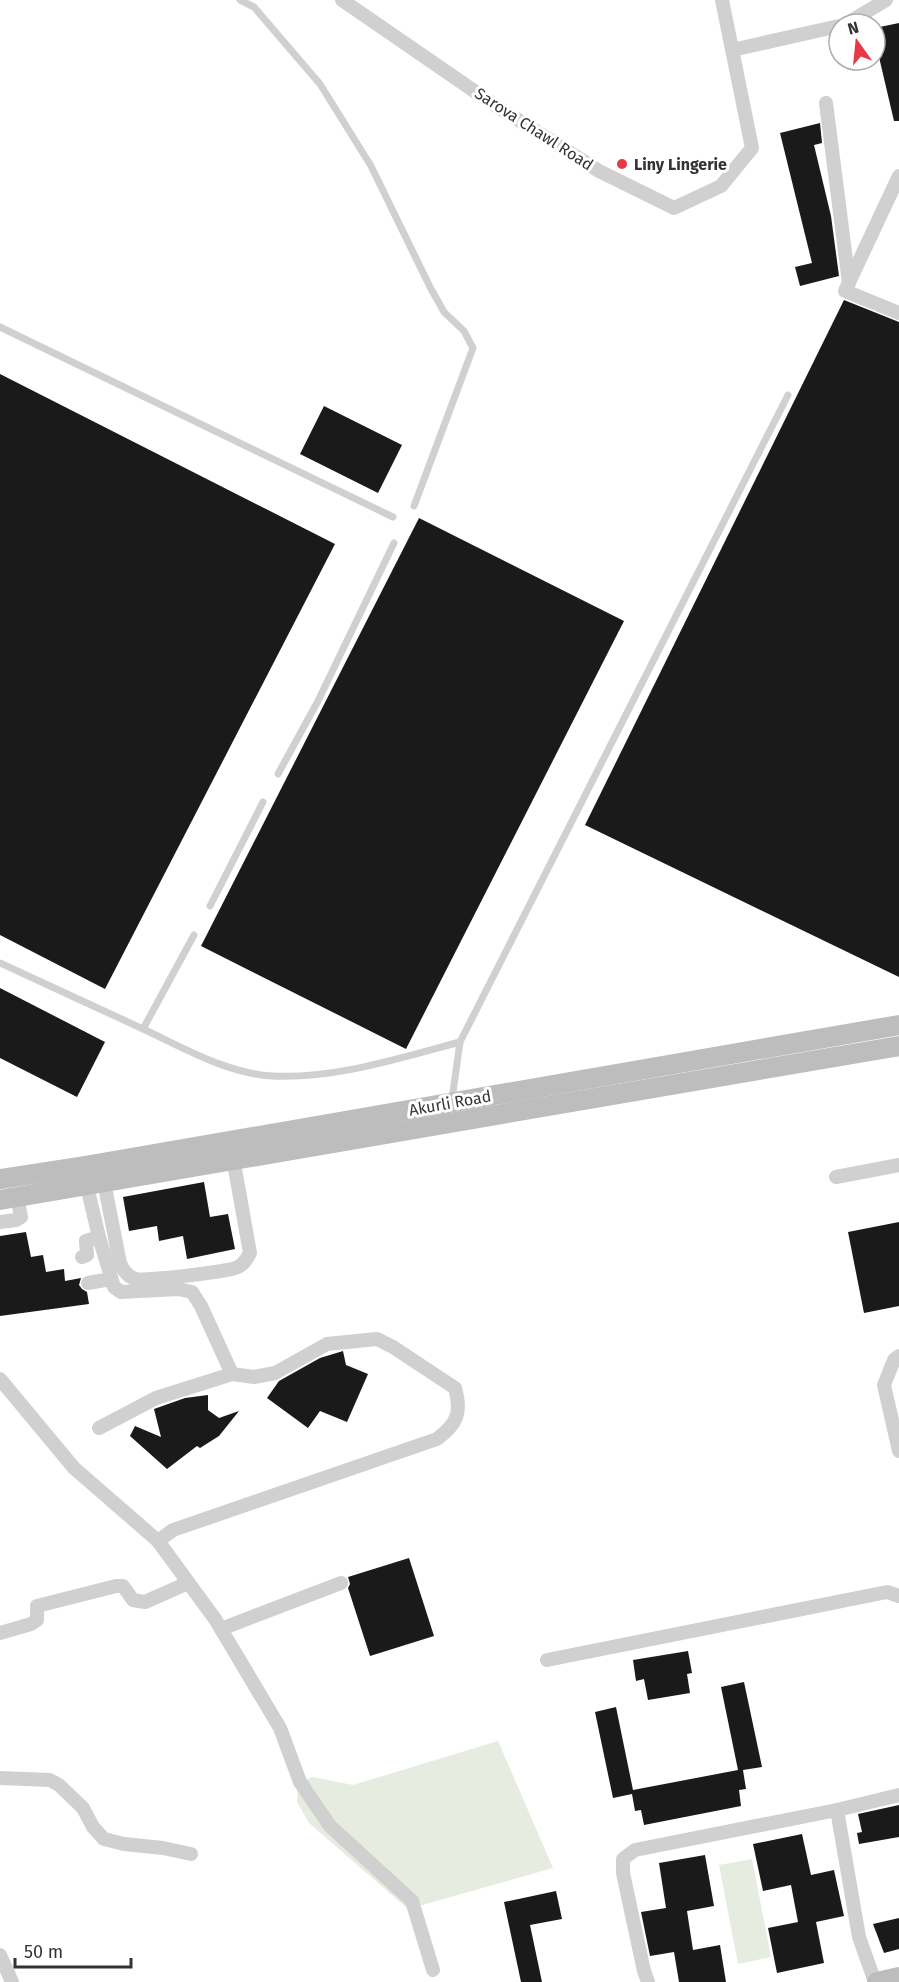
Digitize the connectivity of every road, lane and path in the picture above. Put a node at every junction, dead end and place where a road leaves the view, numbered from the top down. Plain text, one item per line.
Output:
1 (240, 0) edge
2 (342, 0) edge
3 (722, 0) edge
4 (886, 0) edge
5 (866, 12) edge
6 (827, 29) edge
7 (732, 50) junction
8 (826, 103) dead end
9 (899, 176) edge
10 (849, 283) junction
11 (899, 313) edge
12 (0, 327) edge
13 (788, 395) dead end
14 (414, 506) dead end
15 (393, 517) dead end
16 (394, 543) dead end
17 (278, 774) dead end
18 (263, 802) dead end
19 (210, 906) dead end
20 (194, 935) dead end
21 (0, 963) edge
22 (898, 1028) edge
23 (142, 1029) junction
24 (813, 1040) junction
25 (460, 1042) junction
26 (899, 1046) edge
27 (728, 1054) junction
28 (817, 1060) junction
29 (662, 1066) junction
30 (733, 1074) junction
31 (606, 1076) junction
32 (667, 1086) junction
33 (535, 1088) junction
34 (609, 1096) junction
35 (451, 1103) junction
36 (537, 1108) junction
37 (450, 1123) junction
38 (339, 1133) junction
39 (232, 1151) junction
40 (899, 1165) edge
41 (836, 1177) dead end
42 (91, 1178) junction
43 (0, 1179) edge
44 (8, 1199) edge
45 (0, 1222) edge
46 (99, 1237) junction
47 (82, 1257) dead end
48 (111, 1279) junction
49 (88, 1283) dead end
50 (899, 1356) edge
51 (232, 1374) junction
52 (0, 1379) edge
53 (99, 1428) dead end
54 (899, 1451) edge
55 (158, 1541) junction
56 (341, 1582) dead end
57 (188, 1583) junction
58 (899, 1596) edge
59 (221, 1629) junction
60 (0, 1633) edge
61 (547, 1660) dead end
62 (0, 1778) edge
63 (898, 1795) edge
64 (837, 1810) junction
65 (191, 1854) dead end
66 (0, 1954) edge
67 (433, 1970) dead end
68 (885, 1981) edge
69 (12, 1982) edge
70 (648, 1982) edge

1 - 14 lane
2 - 7 street, Sarova Chawl Road
3 - 7 street, Sarova Chawl Road
4 - 5 street
6 - 7 street
8 - 10 street
9 - 10 street
10 - 11 street
12 - 15 lane
13 - 25 lane
16 - 17 lane
18 - 19 lane
20 - 23 lane
21 - 23 lane
22 - 24 street, Akurli Road
23 - 25 lane
24 - 27 street, Akurli Road
24 - 28 street
25 - 35 lane
26 - 28 street, Akurli Road
27 - 29 street, Akurli Road
27 - 30 street
28 - 30 street, Akurli Road
29 - 31 street, Akurli Road
29 - 32 street
30 - 32 street, Akurli Road
31 - 33 street, Akurli Road
31 - 34 street
32 - 34 street, Akurli Road
33 - 35 street, Akurli Road
33 - 36 street
34 - 36 street, Akurli Road
35 - 37 lane
35 - 38 street, Akurli Road
36 - 37 street, Akurli Road
37 - 38 street, Akurli Road
38 - 39 street, Akurli Road
39 - 42 street, Akurli Road
39 - 42 street
40 - 41 street
42 - 43 street, Akurli Road
42 - 44 street, Akurli Road
42 - 46 street
44 - 45 street
46 - 47 street
46 - 48 street
48 - 49 street
48 - 51 street
50 - 54 street
51 - 53 street
51 - 55 street
52 - 55 street
55 - 57 street
56 - 59 street
57 - 59 street
57 - 60 street
58 - 61 street
59 - 67 street
62 - 65 street
63 - 64 street
64 - 68 street
64 - 70 street
66 - 69 street

